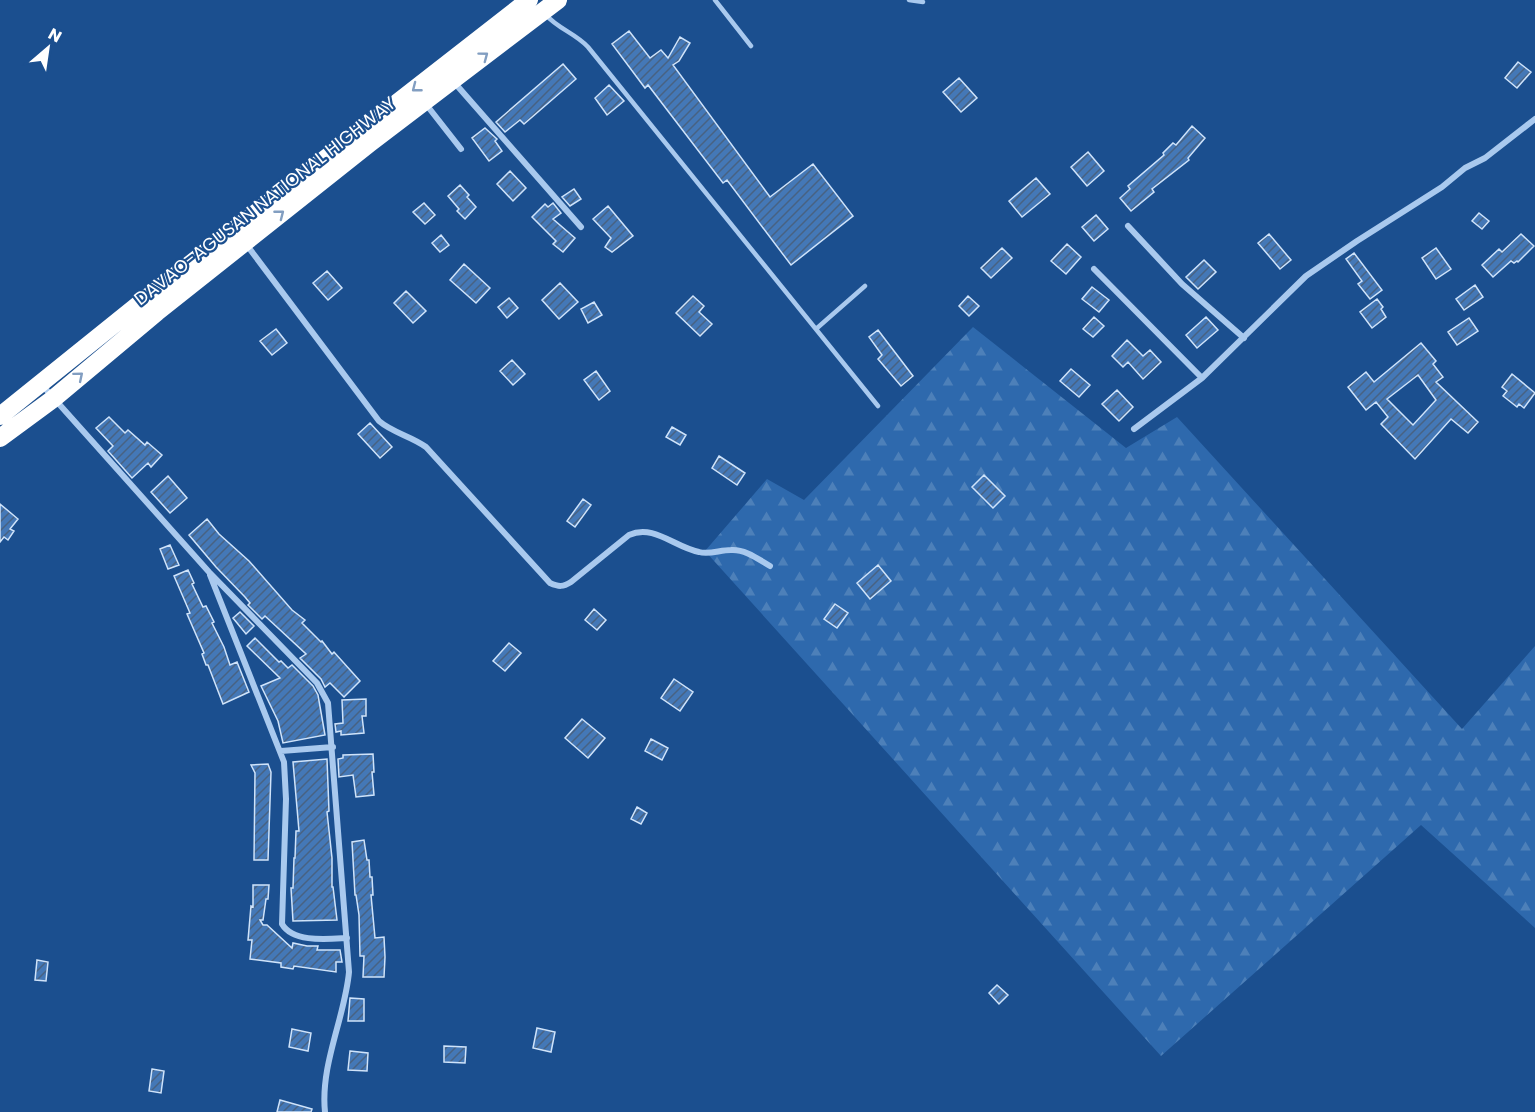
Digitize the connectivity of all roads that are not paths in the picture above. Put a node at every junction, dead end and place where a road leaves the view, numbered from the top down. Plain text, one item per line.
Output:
1 (558, 0) edge
2 (716, 0) edge
3 (909, 0) edge
4 (923, 2) dead end
5 (537, 6) edge
6 (751, 46) dead end
7 (453, 80) junction
8 (424, 102) junction
9 (1535, 119) edge
10 (461, 149) dead end
11 (1128, 226) dead end
12 (581, 227) dead end
13 (250, 231) junction
14 (1094, 269) dead end
15 (864, 286) dead end
16 (816, 329) junction
17 (1244, 338) junction
18 (1202, 378) junction
19 (47, 392) junction
20 (878, 406) dead end
21 (0, 416) edge
22 (1134, 429) dead end
23 (0, 438) edge
24 (770, 566) dead end
25 (209, 572) junction
26 (333, 747) junction
27 (281, 751) junction
28 (346, 938) junction
29 (325, 1112) edge

1 - 5 highway, DAVAO-AGUSAN NATIONAL HIGHWAY
2 - 6 lane
3 - 4 lane
7 -> 5 highway, DAVAO-AGUSAN NATIONAL HIGHWAY
5 -> 13 highway, DAVAO-AGUSAN NATIONAL HIGHWAY
5 - 16 lane
7 - 8 highway, DAVAO-AGUSAN NATIONAL HIGHWAY
7 - 12 street
8 - 10 street
13 -> 8 highway, DAVAO-AGUSAN NATIONAL HIGHWAY
9 - 17 street
11 - 17 street
13 - 19 highway, DAVAO-AGUSAN NATIONAL HIGHWAY
13 - 24 street
14 - 18 street
15 - 16 lane
16 - 20 lane
17 - 18 street
18 - 22 street
19 - 21 highway, DAVAO-AGUSAN NATIONAL HIGHWAY
19 - 23 highway, DAVAO-AGUSAN NATIONAL HIGHWAY
19 - 25 street
25 - 26 street
25 - 27 street
26 - 27 street
26 - 28 street
27 - 28 street
28 - 29 street

